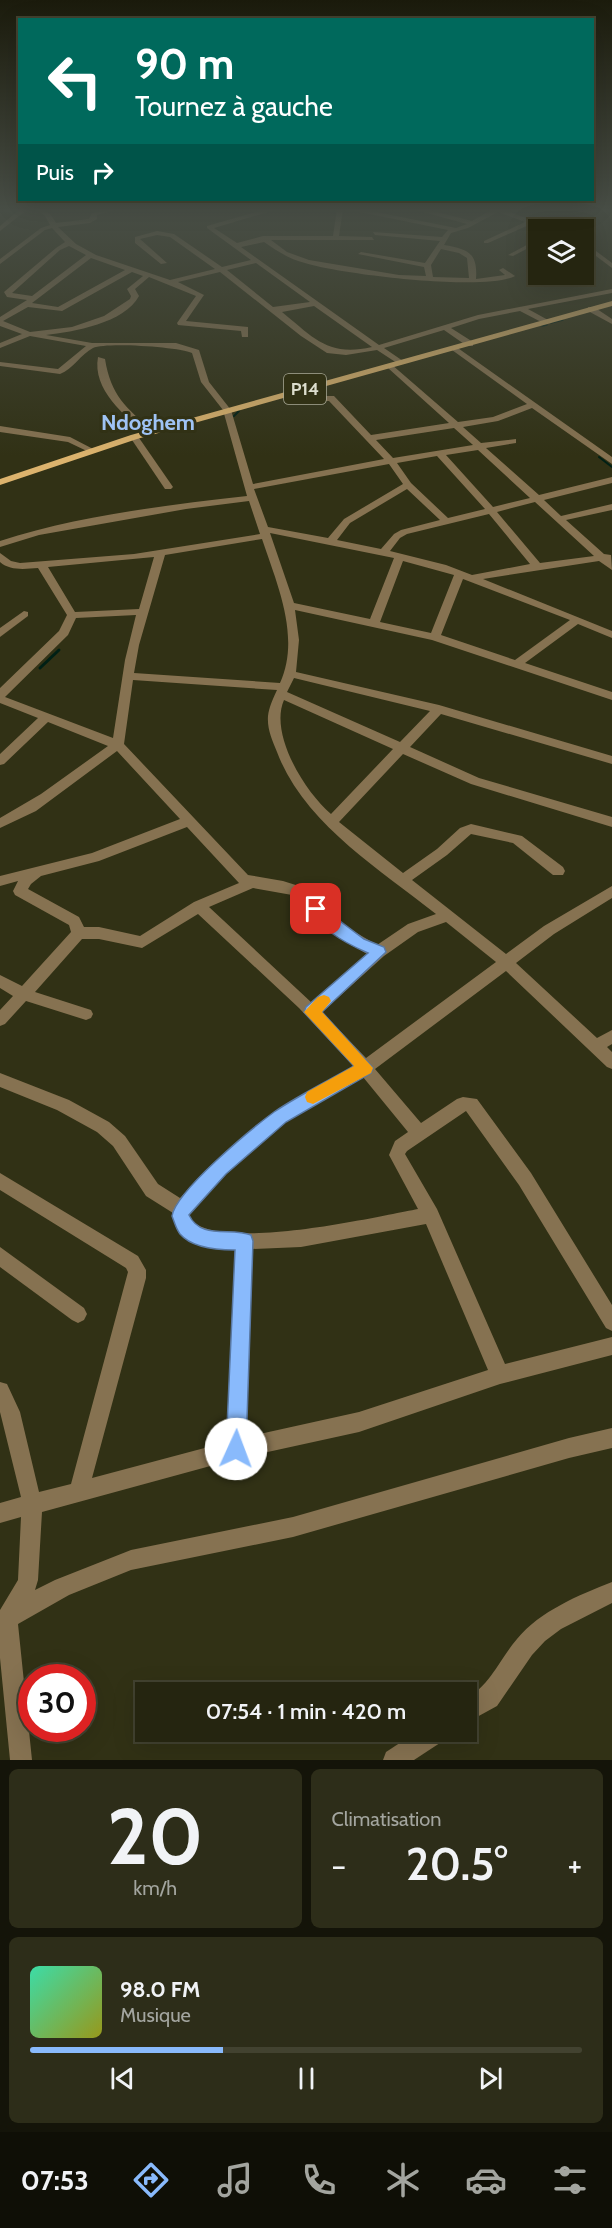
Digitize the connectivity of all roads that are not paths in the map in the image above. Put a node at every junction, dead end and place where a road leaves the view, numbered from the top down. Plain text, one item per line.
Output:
1 (9, 291) edge
2 (42, 291) edge
3 (92, 291) edge
4 (132, 291) edge
5 (191, 291) edge
6 (250, 291) edge
7 (299, 291) edge
8 (612, 291) edge
9 (28, 301) junction
10 (110, 301) dead end
11 (316, 303) junction
12 (612, 303) edge
13 (126, 305) junction
14 (522, 309) junction
15 (591, 309) junction
16 (275, 310) junction
17 (0, 322) edge
18 (545, 322) junction
19 (612, 322) edge
20 (444, 326) junction
21 (29, 334) junction
22 (245, 335) dead end
23 (1, 344) edge
24 (470, 344) junction
25 (92, 345) junction
26 (380, 348) junction
27 (455, 348) junction
28 (101, 359) dead end
29 (0, 364) edge
30 (395, 364) junction
31 (300, 390) junction
32 (533, 405) junction
33 (227, 410) junction
34 (458, 425) junction
35 (0, 429) edge
36 (149, 432) junction
37 (134, 437) junction
38 (370, 438) junction
39 (513, 441) dead end
40 (480, 446) junction
41 (90, 450) junction
42 (612, 450) edge
43 (440, 454) junction
44 (602, 454) junction
45 (391, 460) junction
46 (612, 461) edge
47 (612, 480) edge
48 (0, 482) edge
49 (408, 485) junction
50 (168, 487) dead end
51 (250, 487) junction
52 (253, 498) junction
53 (536, 498) junction
54 (612, 507) edge
55 (491, 510) junction
56 (560, 519) junction
57 (446, 521) junction
58 (264, 532) junction
59 (331, 541) junction
60 (0, 544) edge
61 (384, 552) junction
62 (160, 554) junction
63 (0, 556) edge
64 (400, 556) junction
65 (607, 557) edge
66 (40, 563) junction
67 (537, 566) junction
68 (612, 567) edge
69 (460, 574) junction
70 (472, 578) junction
71 (289, 605) junction
72 (142, 612) junction
73 (24, 614) dead end
74 (72, 615) junction
75 (576, 621) junction
76 (374, 623) junction
77 (0, 634) edge
78 (612, 635) edge
79 (435, 637) junction
80 (517, 664) junction
81 (128, 676) junction
82 (285, 685) junction
83 (612, 696) edge
84 (0, 697) edge
85 (439, 709) junction
86 (46, 717) junction
87 (118, 745) junction
88 (402, 749) junction
89 (612, 760) edge
90 (0, 761) edge
91 (189, 821) junction
92 (331, 822) junction
93 (612, 822) edge
94 (0, 823) edge
95 (558, 871) dead end
96 (37, 872) junction
97 (404, 879) junction
98 (0, 881) edge
99 (252, 883) junction
100 (612, 891) edge
101 (199, 906) junction
102 (447, 916) junction
103 (79, 933) junction
104 (379, 952) junction
105 (507, 963) junction
106 (0, 981) edge
107 (23, 994) junction
108 (312, 1012) junction
109 (86, 1014) dead end
110 (0, 1020) edge
111 (612, 1037) edge
112 (597, 1045) junction
113 (612, 1062) edge
114 (365, 1068) junction
115 (0, 1080) edge
116 (419, 1133) junction
117 (0, 1181) edge
118 (181, 1209) junction
119 (431, 1215) junction
120 (244, 1241) junction
121 (0, 1256) edge
122 (78, 1314) dead end
123 (612, 1322) edge
124 (612, 1346) edge
125 (500, 1375) junction
126 (0, 1391) edge
127 (612, 1438) edge
128 (236, 1449) junction
129 (79, 1491) junction
130 (32, 1503) junction
131 (0, 1513) edge
132 (612, 1592) edge
133 (3, 1620) edge
134 (477, 1705) edge
135 (421, 1742) edge
136 (21, 1760) edge
137 (394, 1760) edge

1 - 9 street
2 - 9 street
3 - 9 street
4 - 13 street
5 - 22 street
6 - 16 street
7 - 11 street
8 - 14 street
9 - 17 street
10 - 13 street
11 - 16 street
11 - 26 street
12 - 15 main road, P14
13 - 21 street
14 - 18 street
14 - 20 street
15 - 18 main road, P14
15 - 19 street
16 - 26 street
17 - 21 street
18 - 24 main road, P14
20 - 24 street
20 - 26 street
21 - 23 street
21 - 25 street
24 - 27 main road, P14
25 - 29 street
25 - 33 street
26 - 30 street
27 - 30 main road, P14
27 - 32 street
28 - 36 street
30 - 31 main road, P14
30 - 34 street
31 - 33 main road, P14
31 - 38 street
32 - 34 street
32 - 44 street
33 - 36 main road, P14
33 - 51 street
34 - 38 street
34 - 40 street
35 - 41 street
36 - 37 main road, P14
37 - 41 main road, P14
37 - 50 street
38 - 45 street
39 - 40 street
40 - 43 street
40 - 53 street
41 - 48 main road, P14
42 - 44 street
43 - 45 street
43 - 55 street
44 - 46 street
45 - 49 street
45 - 51 street
47 - 53 street
49 - 57 street
49 - 59 street
51 - 52 street
52 - 58 street
52 - 60 street
53 - 55 street
53 - 56 street
54 - 56 street
55 - 57 street
55 - 67 street
56 - 65 street
57 - 61 street
58 - 59 street
58 - 62 street
58 - 71 street
59 - 61 street
61 - 64 street
62 - 66 street
62 - 72 street
63 - 66 street
64 - 69 street
64 - 76 street
65 - 67 street
65 - 68 street
66 - 74 street
67 - 70 street
69 - 70 street
69 - 79 street
70 - 75 street
71 - 76 street
71 - 82 street
72 - 74 street
72 - 81 street
73 - 77 street
74 - 84 street
75 - 78 street
75 - 80 street
76 - 79 street
79 - 80 street
80 - 83 street
81 - 82 street
81 - 87 street
82 - 85 street
82 - 88 street
82 - 92 street
84 - 86 street
85 - 88 street
85 - 89 street
86 - 87 street
86 - 90 street
87 - 91 street
87 - 94 street
88 - 92 street
88 - 93 street
91 - 96 street
91 - 99 street
92 - 97 street
95 - 97 street
96 - 98 street
96 - 103 street
97 - 102 street
99 - 101 street
99 - 104 street
100 - 105 street
101 - 103 street
101 - 108 street
102 - 104 street
102 - 105 street
103 - 107 street
104 - 108 street
105 - 112 street
105 - 114 street
106 - 107 street
107 - 109 street
107 - 110 street
108 - 114 street
111 - 112 street
112 - 113 street
114 - 116 street
114 - 118 street
115 - 118 street
116 - 119 street
116 - 123 street
117 - 129 street
118 - 120 street
119 - 120 street
119 - 125 street
120 - 128 street
121 - 122 street
124 - 125 street
125 - 128 street
126 - 130 street
127 - 133 street
128 - 129 street
129 - 130 street
130 - 131 street
130 - 133 street
132 - 134 street
133 - 136 street
135 - 137 street

